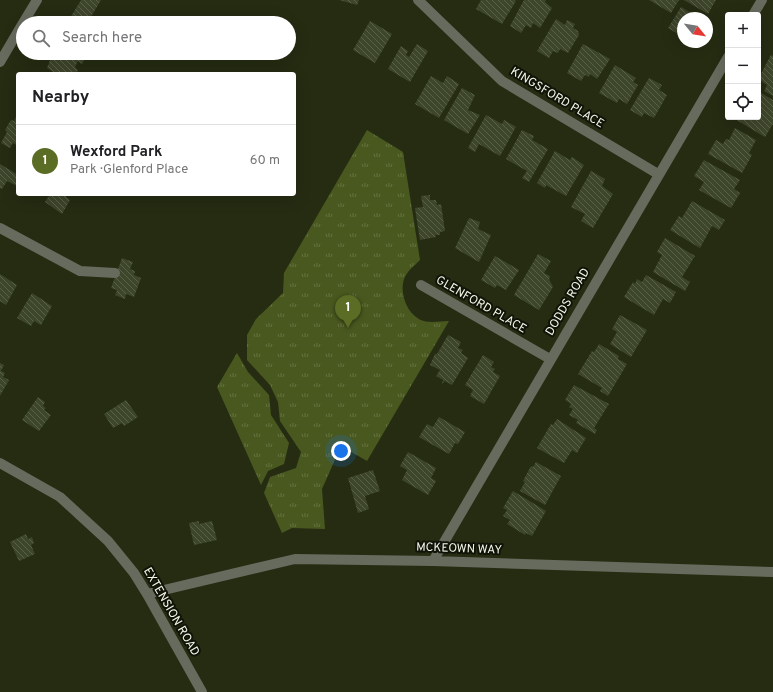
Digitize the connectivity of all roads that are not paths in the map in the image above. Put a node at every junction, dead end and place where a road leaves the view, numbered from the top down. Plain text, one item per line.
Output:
1 (37, 0) edge
2 (418, 0) edge
3 (762, 0) edge
4 (755, 12) edge
5 (27, 16) edge
6 (16, 35) edge
7 (0, 62) edge
8 (725, 62) edge
9 (658, 174) junction
10 (0, 228) edge
11 (115, 273) dead end
12 (421, 285) dead end
13 (550, 359) junction
14 (0, 463) edge
15 (433, 561) junction
16 (773, 572) edge
17 (147, 594) junction
18 (202, 692) edge

1 - 5 street
2 - 9 street, KINGSFORD PLACE
3 - 4 street
6 - 7 street
8 - 9 street, DODDS ROAD
9 - 13 street, DODDS ROAD
10 - 11 street
12 - 13 street, GLENFORD PLACE
13 - 15 street, DODDS ROAD
14 - 17 street, EXTENSION ROAD
15 - 16 street, MCKEOWN WAY
15 - 17 street, MCKEOWN WAY
17 - 18 street, EXTENSION ROAD

